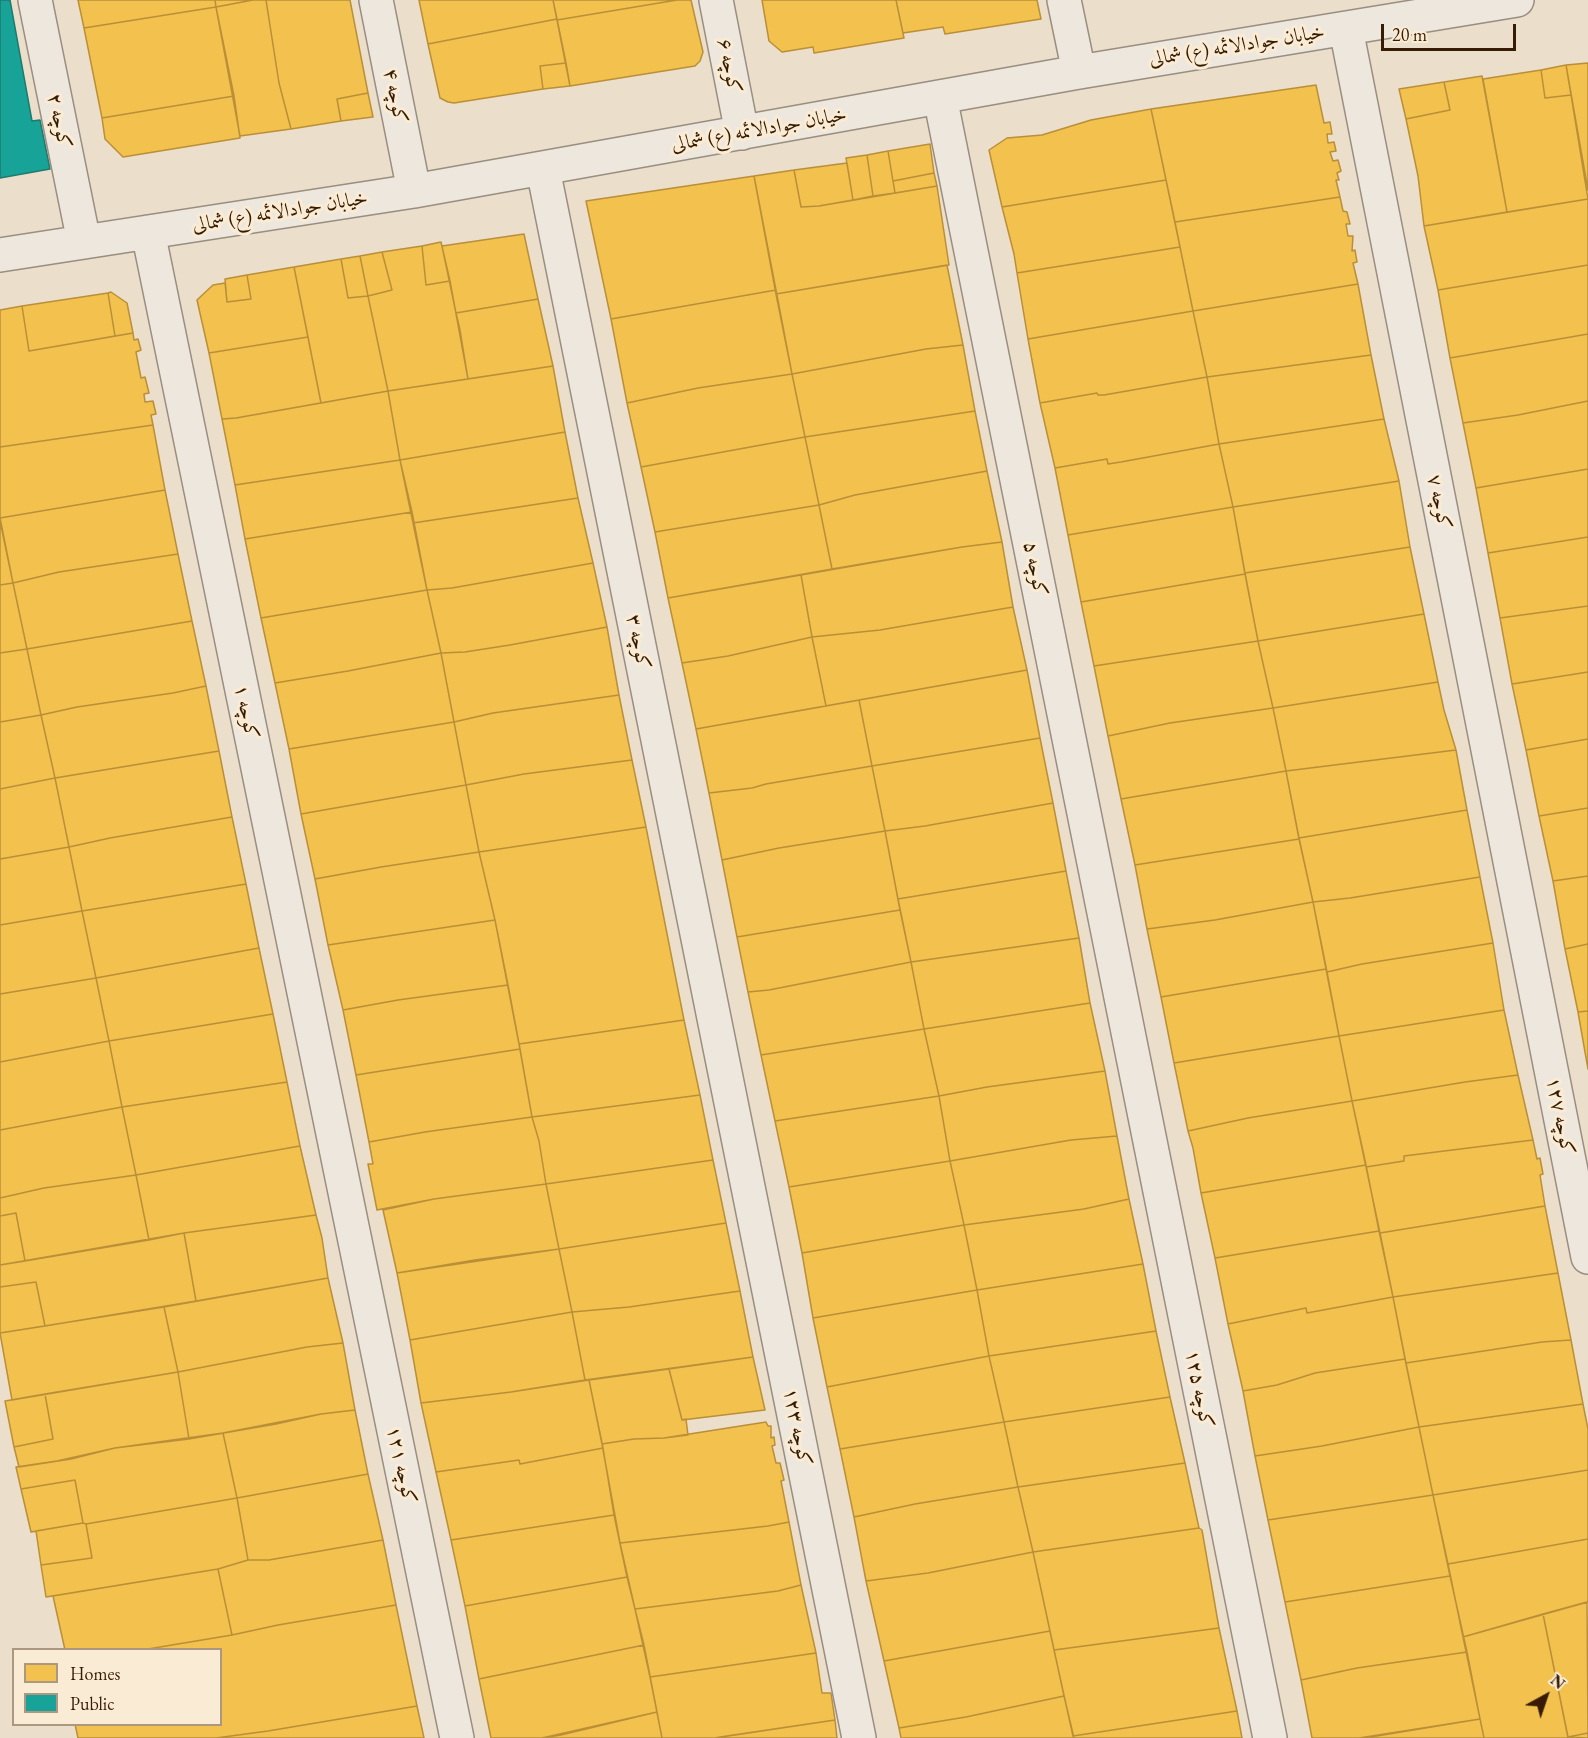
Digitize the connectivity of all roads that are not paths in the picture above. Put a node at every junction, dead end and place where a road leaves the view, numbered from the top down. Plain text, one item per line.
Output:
1 (35, 0) edge
2 (376, 0) edge
3 (716, 0) edge
4 (1064, 0) edge
5 (1517, 0) edge
6 (1473, 3) edge
7 (1346, 28) junction
8 (1079, 72) junction
9 (940, 97) junction
10 (742, 133) junction
11 (543, 169) junction
12 (414, 191) junction
13 (148, 232) junction
14 (84, 242) junction
15 (0, 255) edge
16 (1532, 974) joint
17 (1129, 1040) joint
18 (734, 1115) joint
19 (345, 1192) joint
20 (1588, 1257) edge
21 (457, 1738) edge
22 (860, 1738) edge
23 (1270, 1738) edge

1 - 14 street, کوچه ۲
2 - 12 street, کوچه ۴
3 - 10 street, کوچه ۶
4 - 8 street
5 - 6 street, خیابان جوادالائمه (ع) شمالی
6 - 7 street, خیابان جوادالائمه (ع) شمالی
7 - 8 street, خیابان جوادالائمه (ع) شمالی
7 - 16 street, کوچه ۷
8 - 9 street, خیابان جوادالائمه (ع) شمالی
9 - 10 street, خیابان جوادالائمه (ع) شمالی
9 - 17 street, کوچه ۵
10 - 11 street, خیابان جوادالائمه (ع) شمالی
11 - 12 street, خیابان جوادالائمه (ع) شمالی
11 - 18 street, کوچه ۳
12 - 13 street, خیابان جوادالائمه (ع) شمالی
13 - 14 street, خیابان جوادالائمه (ع) شمالی
13 - 19 street, کوچه ۱
14 - 15 street, خیابان جوادالائمه (ع) شمالی
16 - 20 street, کوچه ۱۲۷
17 - 23 street, کوچه ۱۲۵
18 - 22 street, کوچه ۱۲۳
19 - 21 street, کوچه ۱۲۱

